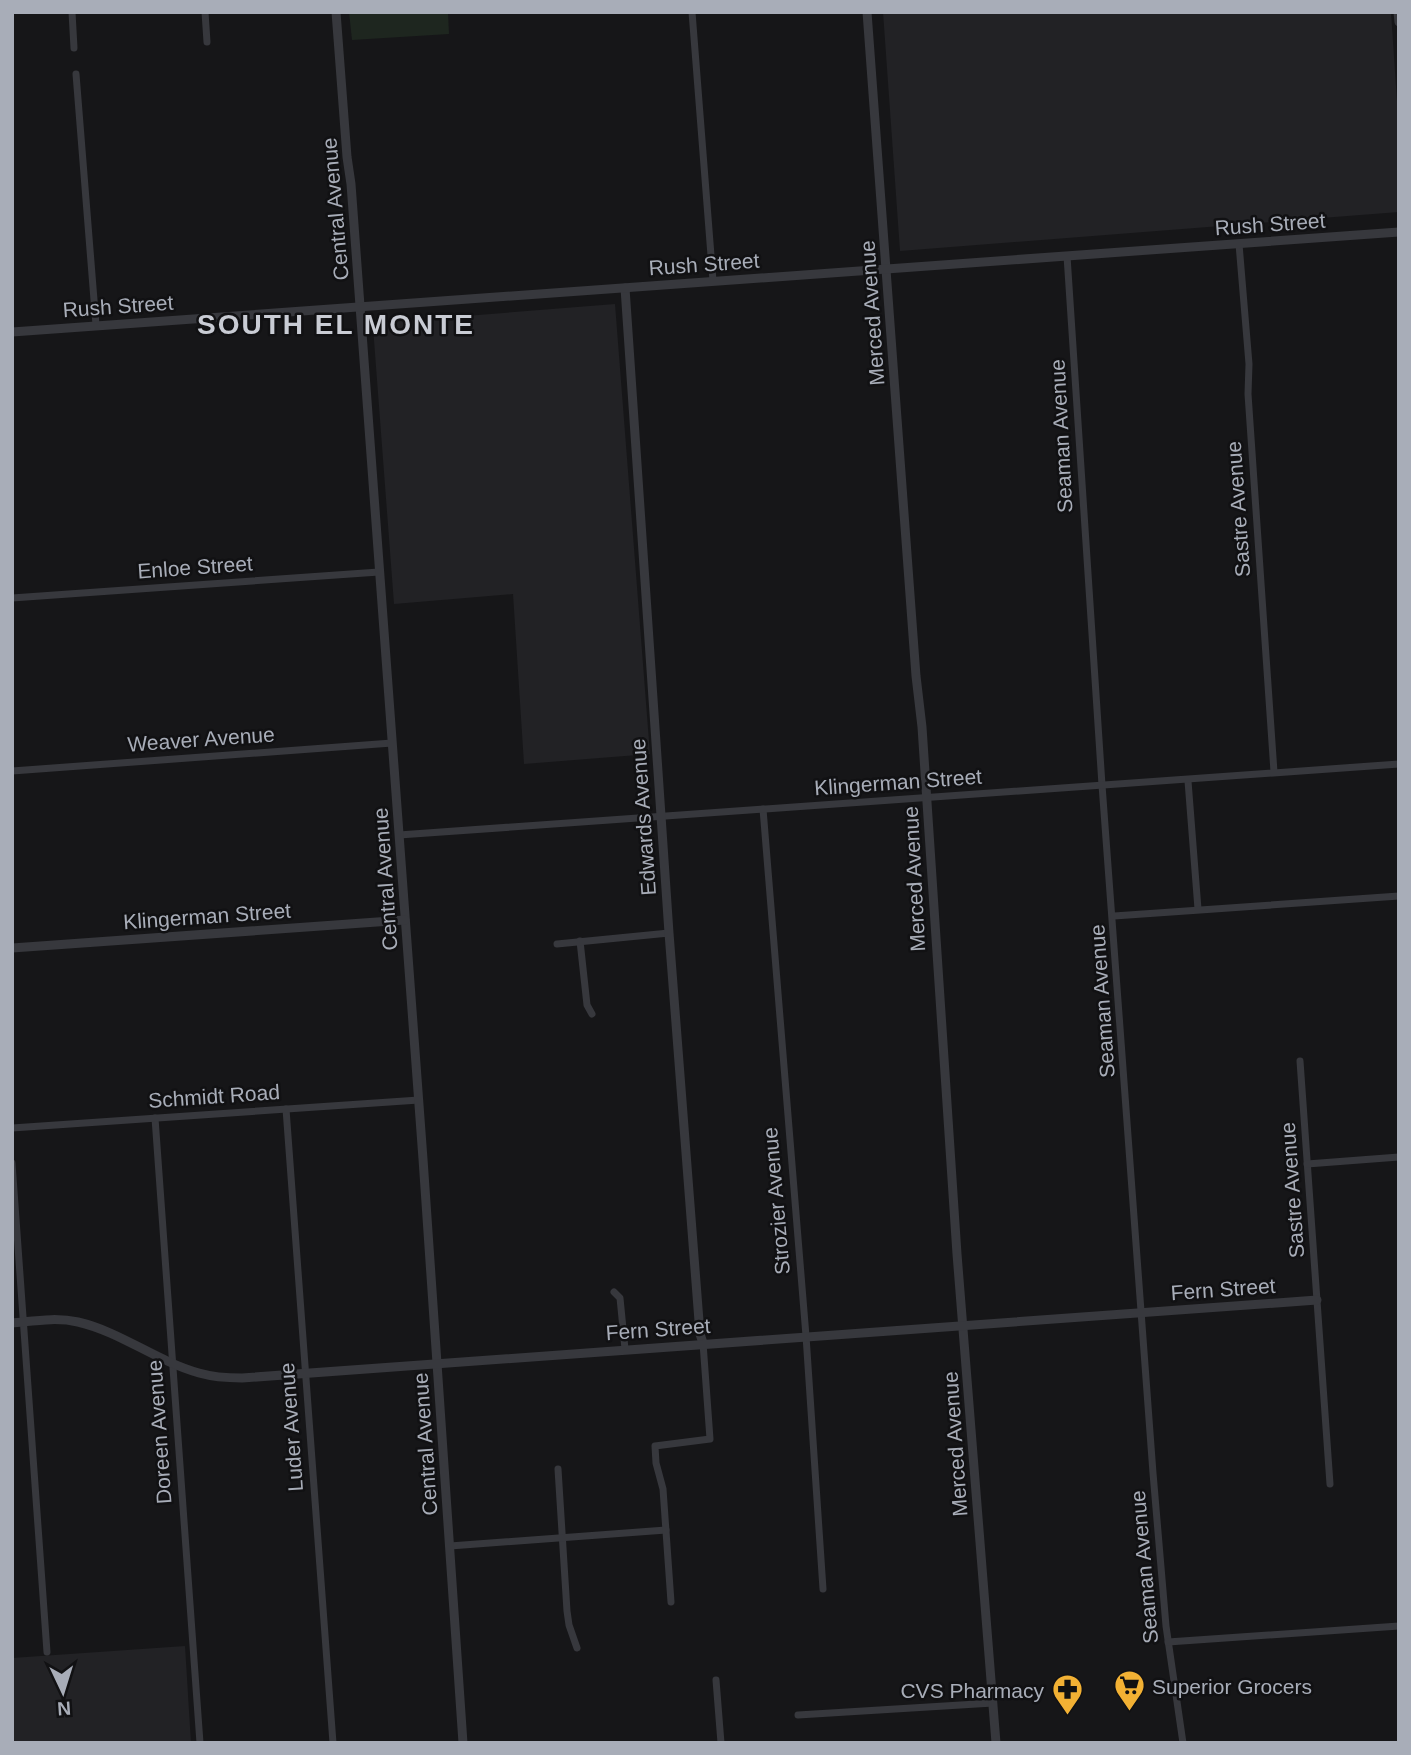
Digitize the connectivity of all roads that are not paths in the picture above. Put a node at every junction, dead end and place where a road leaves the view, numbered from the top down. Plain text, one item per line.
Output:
1 (72, 12) edge
2 (205, 12) edge
3 (336, 12) edge
4 (692, 12) edge
5 (867, 12) edge
6 (1398, 12) edge
7 (1399, 22) edge
8 (207, 42) dead end
9 (74, 48) dead end
10 (76, 74) dead end
11 (1399, 232) edge
12 (1239, 244) junction
13 (1067, 256) junction
14 (886, 269) junction
15 (713, 281) junction
16 (625, 288) junction
17 (361, 307) junction
18 (96, 325) junction
19 (12, 332) edge
20 (379, 572) junction
21 (12, 598) edge
22 (392, 743) junction
23 (1399, 764) edge
24 (12, 771) edge
25 (1274, 772) junction
26 (1188, 780) junction
27 (1102, 786) junction
28 (927, 798) junction
29 (763, 809) junction
30 (661, 815) junction
31 (399, 835) junction
32 (1399, 896) edge
33 (1198, 909) junction
34 (1114, 916) junction
35 (405, 920) junction
36 (669, 933) junction
37 (580, 941) junction
38 (557, 944) dead end
39 (12, 948) edge
40 (592, 1014) dead end
41 (1300, 1060) dead end
42 (419, 1100) junction
43 (286, 1109) junction
44 (155, 1118) junction
45 (12, 1128) edge
46 (1399, 1157) edge
47 (12, 1163) edge
48 (1307, 1164) junction
49 (614, 1292) dead end
50 (1317, 1300) junction
51 (1142, 1313) junction
52 (12, 1322) edge
53 (24, 1322) junction
54 (964, 1325) junction
55 (806, 1336) junction
56 (703, 1343) junction
57 (625, 1349) junction
58 (172, 1362) junction
59 (437, 1364) junction
60 (305, 1373) junction
61 (558, 1469) dead end
62 (1330, 1484) dead end
63 (666, 1530) junction
64 (564, 1537) junction
65 (450, 1546) junction
66 (823, 1589) dead end
67 (671, 1602) dead end
68 (1399, 1626) edge
69 (1168, 1642) junction
70 (577, 1648) dead end
71 (47, 1652) dead end
72 (716, 1680) dead end
73 (993, 1703) junction
74 (798, 1715) dead end
75 (200, 1743) edge
76 (332, 1743) edge
77 (463, 1743) edge
78 (721, 1743) edge
79 (996, 1743) edge
80 (1184, 1743) edge

1 - 9 street
2 - 8 street
3 - 17 street, Central Avenue
4 - 15 street
5 - 14 street, Merced Avenue
6 - 7 street
10 - 18 street
11 - 12 street, Rush Street
12 - 13 street, Rush Street
12 - 25 street, Sastre Avenue
13 - 14 street, Rush Street
13 - 27 street, Seaman Avenue
14 - 15 street, Rush Street
14 - 28 street, Merced Avenue
15 - 16 street, Rush Street
16 - 17 street, Rush Street
16 - 30 street, Edwards Avenue
17 - 18 street, Rush Street
17 - 20 street, Central Avenue
18 - 19 street, Rush Street
20 - 21 street, Enloe Street
20 - 22 street, Central Avenue
22 - 24 street, Weaver Avenue
22 - 31 street, Central Avenue
23 - 25 street, Klingerman Street
25 - 26 street, Klingerman Street
26 - 27 street, Klingerman Street
26 - 33 street
27 - 28 street, Klingerman Street
27 - 34 street, Seaman Avenue
28 - 29 street, Klingerman Street
28 - 54 street, Merced Avenue
29 - 30 street, Klingerman Street
29 - 55 street, Strozier Avenue
30 - 31 street, Klingerman Street
30 - 36 street, Edwards Avenue
31 - 35 street, Central Avenue
32 - 33 street
33 - 34 street
34 - 51 street, Seaman Avenue
35 - 39 street, Klingerman Street
35 - 42 street, Central Avenue
36 - 37 street
36 - 56 street, Edwards Avenue
37 - 38 street
37 - 40 street
41 - 48 street, Sastre Avenue
42 - 43 street, Schmidt Road
42 - 59 street, Central Avenue
43 - 44 street, Schmidt Road
43 - 60 street, Luder Avenue
44 - 45 street, Schmidt Road
44 - 58 street, Doreen Avenue
46 - 48 street
47 - 53 street
48 - 50 street, Sastre Avenue
49 - 57 street
50 - 51 street, Fern Street
50 - 62 street, Sastre Avenue
51 - 54 street, Fern Street
51 - 69 street, Seaman Avenue
52 - 53 street, Fern Street
53 - 58 street, Fern Street
53 - 71 street
54 - 55 street, Fern Street
54 - 73 street, Merced Avenue
55 - 56 street, Fern Street
55 - 66 street, Strozier Avenue
56 - 57 street, Fern Street
56 - 63 street
57 - 59 street, Fern Street
58 - 60 street, Fern Street
58 - 75 street, Doreen Avenue
59 - 60 street, Fern Street
59 - 65 street, Central Avenue
60 - 76 street, Luder Avenue
61 - 64 street
63 - 64 street
63 - 67 street
64 - 65 street
64 - 70 street
65 - 77 street, Central Avenue
68 - 69 street
69 - 80 street, Seaman Avenue
72 - 78 street
73 - 74 street
73 - 79 street, Merced Avenue

